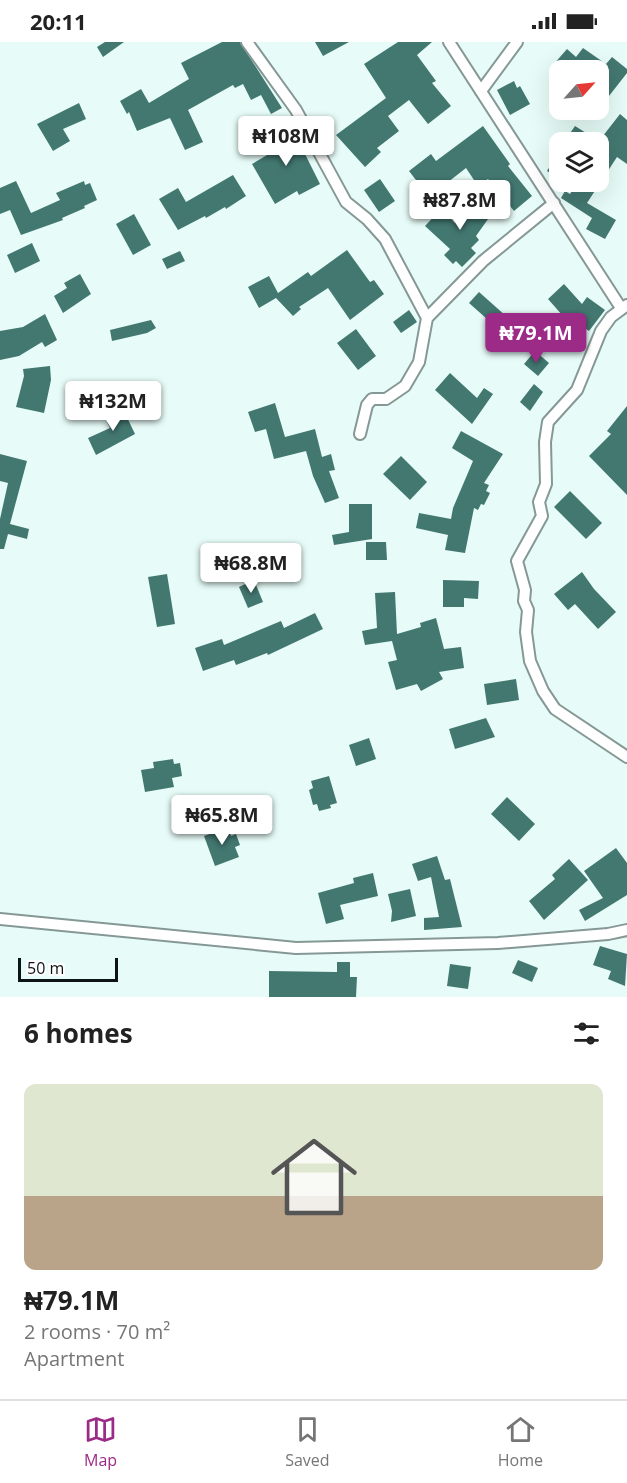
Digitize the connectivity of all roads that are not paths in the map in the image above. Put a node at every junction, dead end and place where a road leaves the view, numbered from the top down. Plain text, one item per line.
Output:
1 (248, 42) edge
2 (449, 42) edge
3 (517, 42) edge
4 (481, 91) junction
5 (554, 203) junction
6 (624, 306) edge
7 (427, 318) junction
8 (360, 434) dead end
9 (627, 757) edge
10 (0, 919) edge
11 (627, 930) edge

1 - 7 street
2 - 4 street
3 - 4 street
4 - 5 street
5 - 6 street
5 - 7 street
6 - 9 street
7 - 8 street
10 - 11 street

